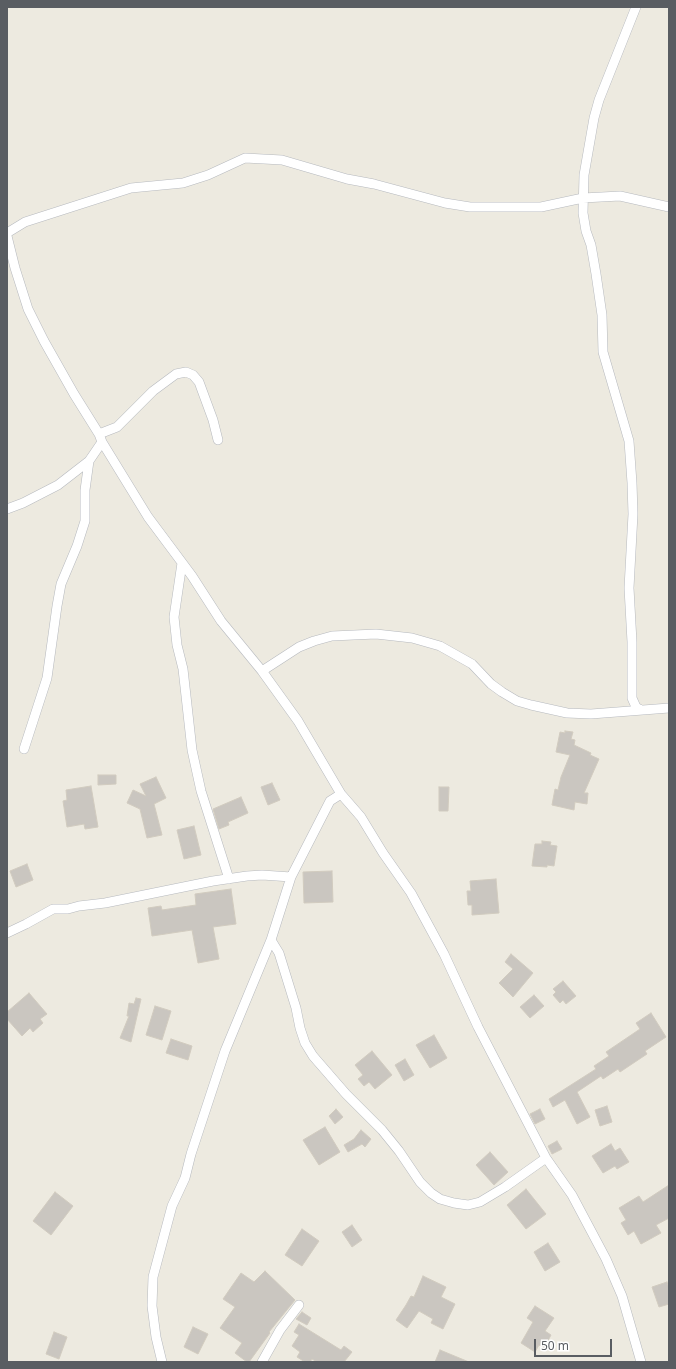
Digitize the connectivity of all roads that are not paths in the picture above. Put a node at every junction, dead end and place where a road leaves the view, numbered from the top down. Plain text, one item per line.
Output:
1 (636, 7) edge
2 (583, 198) junction
3 (669, 207) edge
4 (7, 235) edge
5 (100, 438) junction
6 (218, 440) dead end
7 (89, 461) junction
8 (7, 509) edge
9 (182, 563) junction
10 (262, 671) junction
11 (669, 708) edge
12 (641, 710) junction
13 (24, 749) dead end
14 (341, 794) junction
15 (291, 877) junction
16 (229, 879) junction
17 (7, 933) edge
18 (271, 940) junction
19 (546, 1158) junction
20 (299, 1305) dead end
21 (162, 1362) edge
22 (262, 1362) edge
23 (640, 1362) edge

1 - 2 street
2 - 3 street
2 - 4 street
2 - 12 street
4 - 5 street
5 - 6 street
5 - 7 street
5 - 9 street
7 - 8 street
7 - 13 street
9 - 10 street
9 - 16 street
10 - 12 street
10 - 14 street
11 - 12 street
14 - 15 street
14 - 19 street
15 - 16 street
15 - 18 street
16 - 17 street
18 - 19 street
18 - 21 street
19 - 23 street
20 - 22 street

